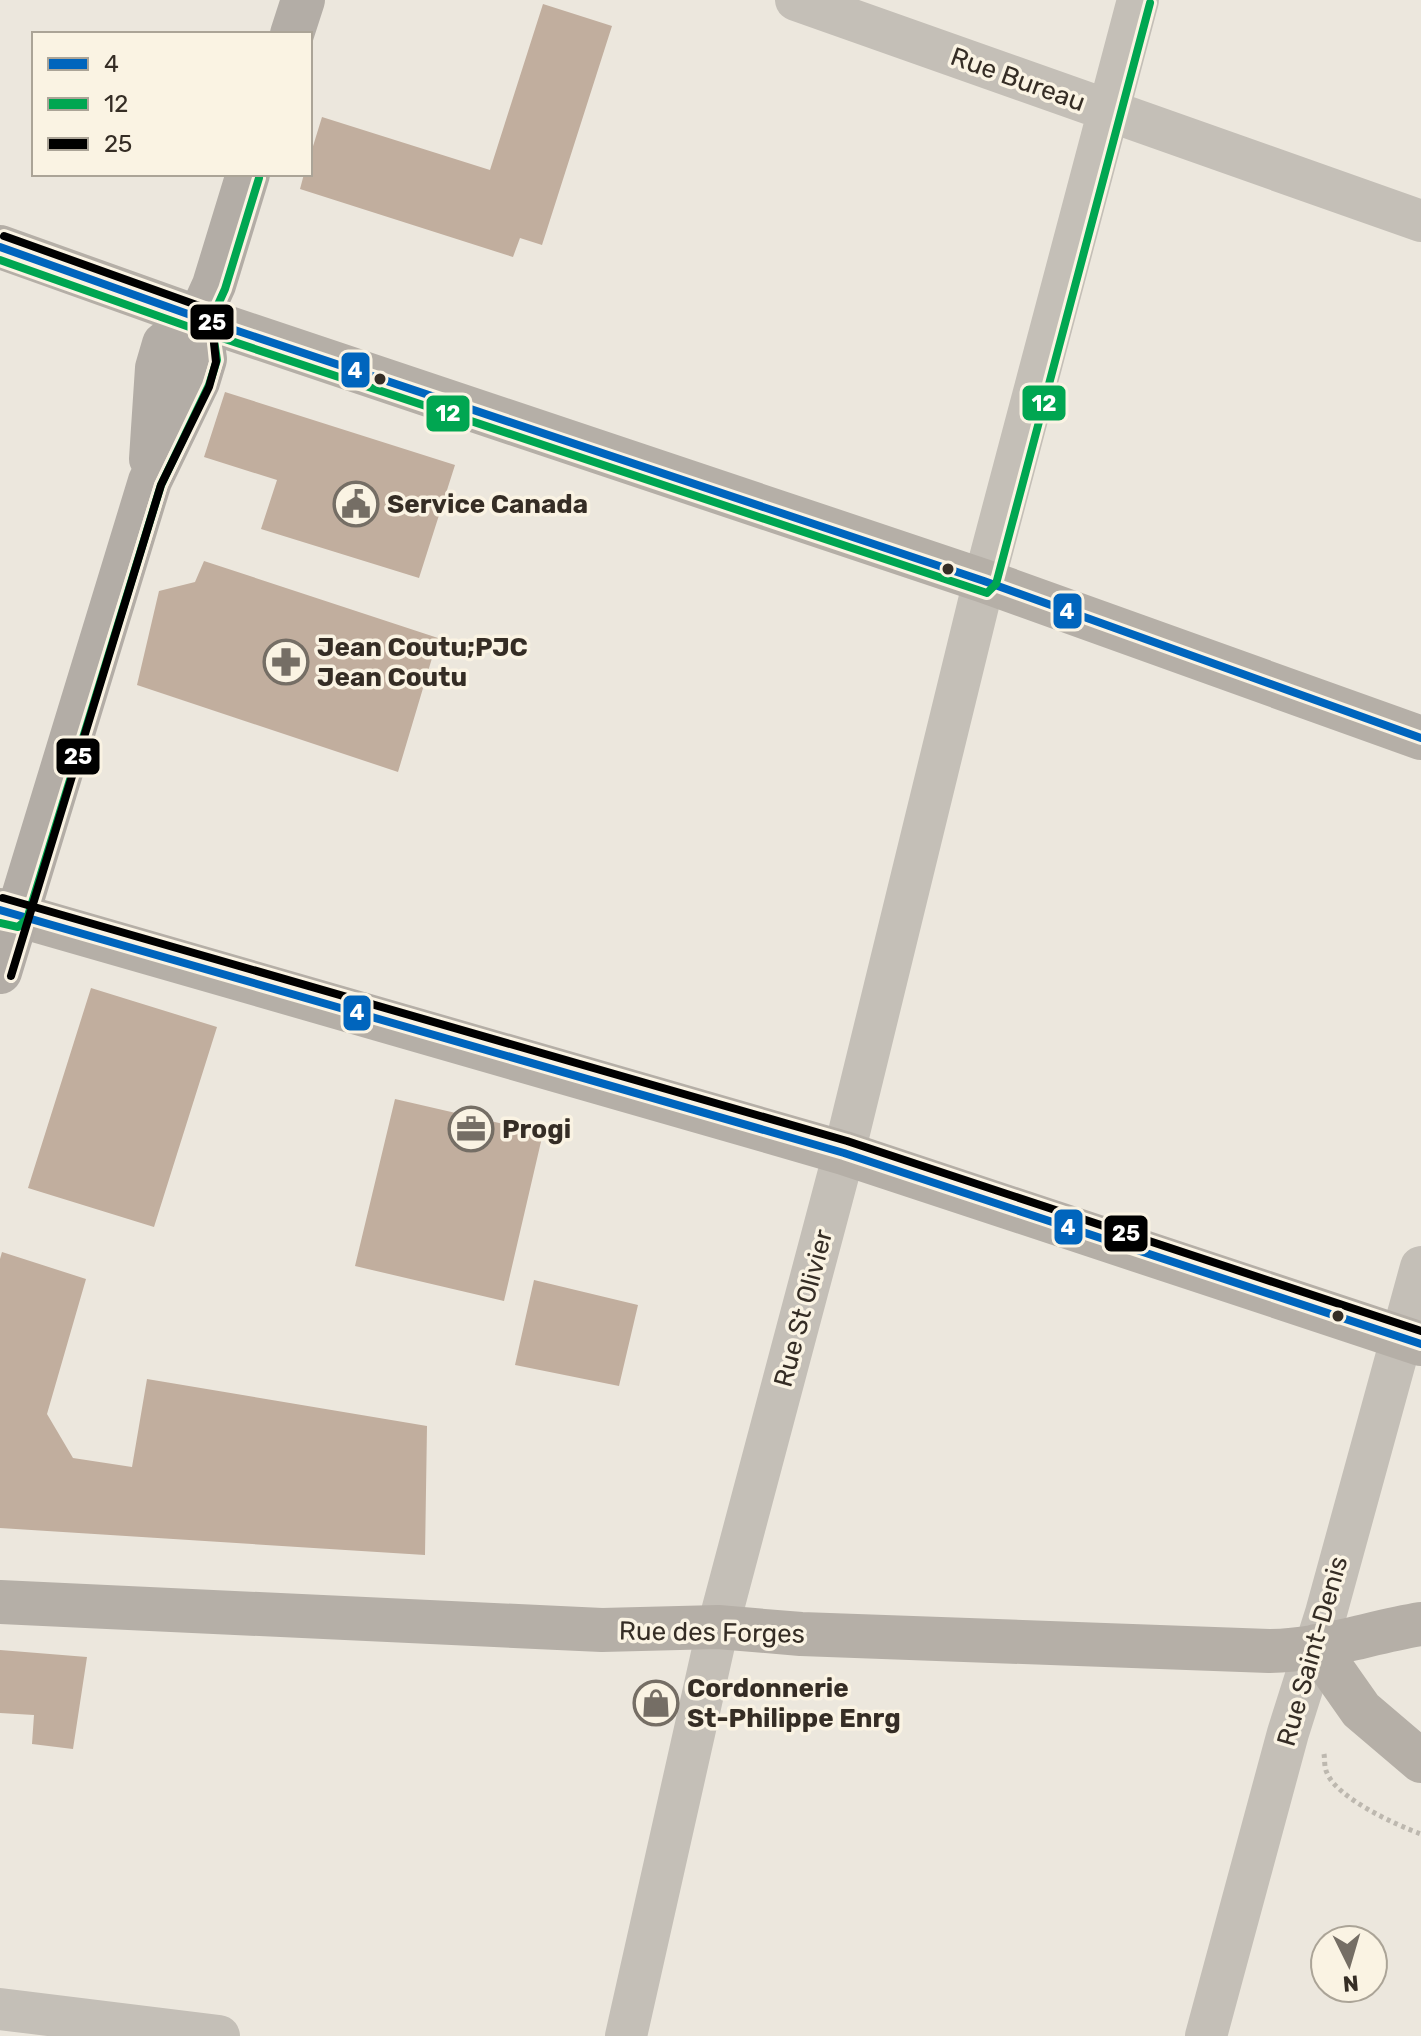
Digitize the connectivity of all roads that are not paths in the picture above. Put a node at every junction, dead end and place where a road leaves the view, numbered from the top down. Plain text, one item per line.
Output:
1 (303, 0) edge
2 (796, 0) edge
3 (1138, 0) edge
4 (293, 32) edge
5 (1109, 111) junction
6 (247, 176) edge
7 (1421, 221) edge
8 (0, 247) edge
9 (199, 318) junction
10 (984, 581) junction
11 (1421, 738) edge
12 (8, 912) edge
13 (0, 972) edge
14 (844, 1153) junction
15 (1421, 1267) edge
16 (1411, 1341) edge
17 (0, 1602) edge
18 (1421, 1624) edge
19 (718, 1627) junction
20 (1316, 1646) junction
21 (1421, 1761) edge
22 (0, 2009) edge
23 (219, 2036) edge
24 (626, 2036) edge
25 (1206, 2036) edge

1 - 4 main road
2 - 5 street, Rue Bureau
3 - 5 street, Rue St Olivier
5 - 7 street, Rue Bureau
5 - 10 street, Rue St Olivier
6 - 9 main road
8 - 9 street
9 - 10 street
9 - 12 main road
10 - 11 street
10 - 14 street, Rue St Olivier
12 - 13 main road
12 - 14 street
14 - 16 street
14 - 19 street, Rue St Olivier
15 - 16 street, Rue Saint-Denis
16 - 20 street, Rue Saint-Denis
17 - 19 street, Rue des Forges
18 - 20 street, Rue des Forges
19 - 20 street, Rue des Forges
19 - 24 street, Rue St Olivier
20 - 21 street
20 - 25 street, Rue Saint-Denis
22 - 23 street

